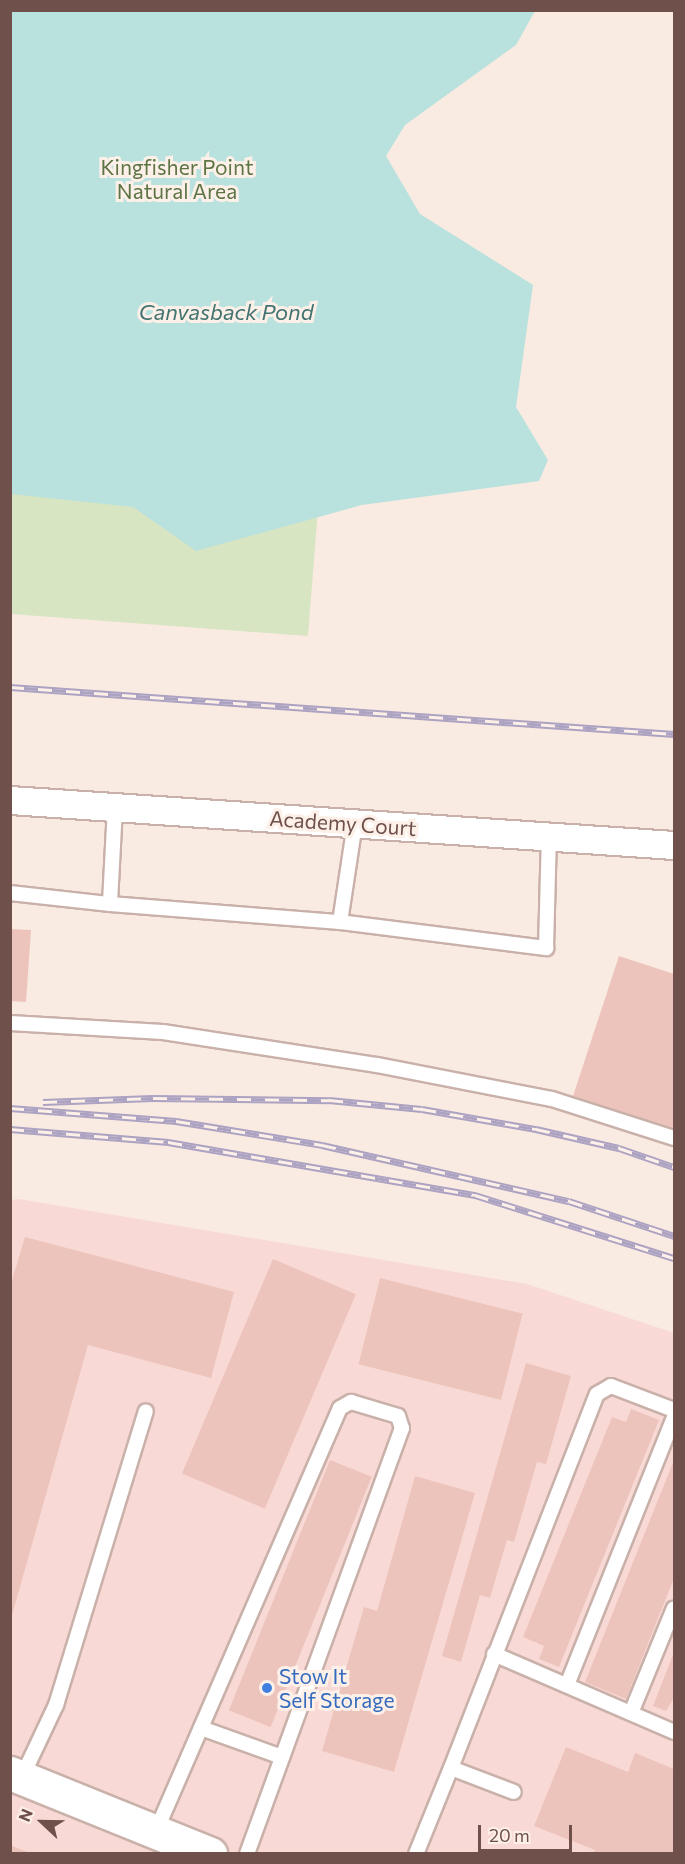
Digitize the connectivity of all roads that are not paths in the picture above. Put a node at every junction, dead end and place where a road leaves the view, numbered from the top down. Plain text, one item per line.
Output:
1 (10, 800) edge
2 (115, 807) junction
3 (355, 824) junction
4 (549, 837) junction
5 (675, 845) edge
6 (10, 893) edge
7 (110, 904) junction
8 (340, 922) junction
9 (10, 1023) edge
10 (675, 1138) edge
11 (675, 1410) edge
12 (146, 1411) dead end
13 (675, 1417) edge
14 (675, 1608) edge
15 (494, 1654) junction
16 (567, 1685) junction
17 (631, 1713) junction
18 (201, 1728) junction
19 (675, 1732) edge
20 (282, 1757) junction
21 (451, 1768) junction
22 (16, 1775) edge
23 (514, 1792) dead end
24 (156, 1831) junction
25 (210, 1854) edge
26 (247, 1854) edge
27 (416, 1854) edge

1 - 2 street, Academy Court
2 - 3 street, Academy Court
2 - 7 lane
3 - 4 street, Academy Court
3 - 8 lane
4 - 5 street, Academy Court
4 - 8 lane
6 - 7 lane
7 - 8 lane
9 - 10 lane
11 - 15 lane
12 - 22 lane
13 - 16 lane
14 - 17 lane
15 - 16 lane
15 - 21 lane
16 - 17 lane
17 - 19 lane
18 - 20 lane
18 - 20 lane
18 - 24 lane
20 - 26 lane
21 - 23 lane
21 - 27 lane
22 - 24 main road
24 - 25 main road

